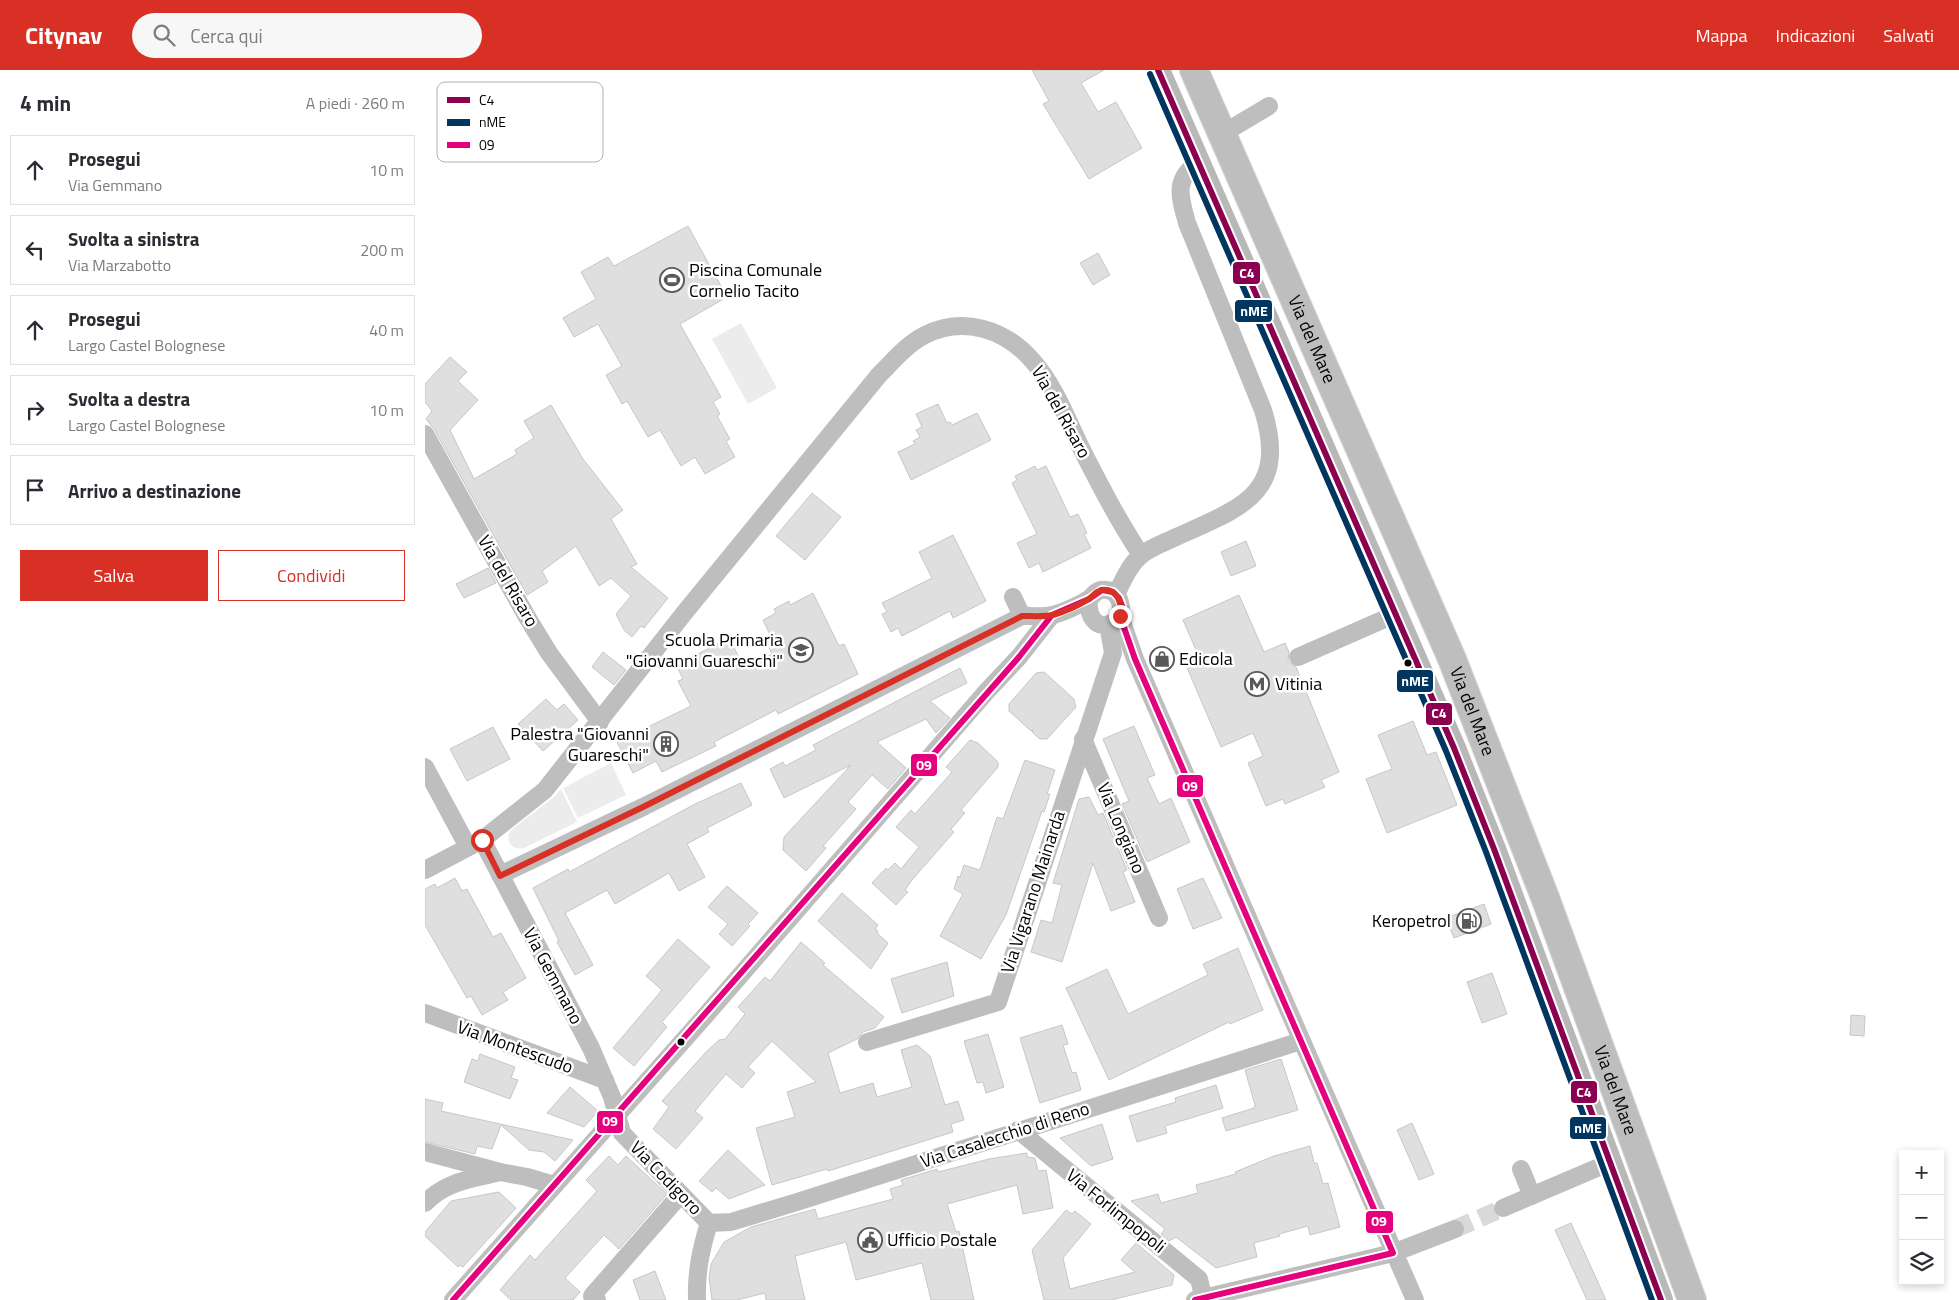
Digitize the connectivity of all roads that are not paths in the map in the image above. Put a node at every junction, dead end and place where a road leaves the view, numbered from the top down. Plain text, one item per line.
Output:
1 (1158, 70) edge
2 (1193, 70) edge
3 (1269, 106) dead end
4 (1222, 134) junction
5 (1199, 162) junction
6 (425, 434) edge
7 (1141, 555) junction
8 (1116, 595) junction
9 (1013, 597) dead end
10 (1089, 599) junction
11 (1397, 614) junction
12 (1052, 615) junction
13 (1022, 616) junction
14 (1114, 620) junction
15 (1132, 650) junction
16 (1113, 653) junction
17 (1298, 656) dead end
18 (601, 722) junction
19 (1083, 739) junction
20 (425, 767) edge
21 (475, 843) junction
22 (425, 870) edge
23 (500, 876) junction
24 (1159, 918) dead end
25 (425, 1013) edge
26 (867, 1042) dead end
27 (1301, 1042) junction
28 (605, 1080) junction
29 (617, 1116) junction
30 (1018, 1130) junction
31 (425, 1152) edge
32 (1611, 1162) junction
33 (1521, 1169) dead end
34 (500, 1172) junction
35 (554, 1186) junction
36 (681, 1194) junction
37 (1533, 1196) junction
38 (425, 1203) edge
39 (1503, 1208) tunnel mouth
40 (709, 1223) junction
41 (1455, 1229) tunnel mouth
42 (1393, 1253) junction
43 (1201, 1299) edge
44 (453, 1300) edge
45 (597, 1300) edge
46 (697, 1300) edge
47 (1415, 1300) edge
48 (1661, 1300) edge
49 (1692, 1300) edge

1 - 5 main road
2 - 4 main road, Via del Mare
3 - 4 street
4 - 49 main road, Via del Mare
5 - 7 street
5 - 11 main road
6 - 18 street, Via del Risaro
7 - 8 street
7 - 18 street, Via del Risaro
8 - 10 street
8 - 14 street
9 - 13 street
10 - 12 street
10 - 14 street
11 - 17 street
11 - 32 main road
12 - 13 street
12 - 29 street
13 - 23 street
14 - 15 street
14 - 16 street, Via Vigarano Mainarda
15 - 16 street
15 - 27 street
16 - 19 street, Via Vigarano Mainarda
18 - 21 street, Via del Risaro
19 - 24 street, Via Longiano
19 - 26 street, Via Vigarano Mainarda
20 - 21 street
21 - 22 street, Via del Risaro
21 - 23 street, Via Gemmano
23 - 28 street, Via Gemmano
25 - 28 street, Via Montescudo
27 - 30 street, Via Casalecchio di Reno
27 - 42 street
28 - 29 street, Via Gemmano
29 - 35 street
29 - 36 street, Via Codigoro
30 - 40 street, Via Casalecchio di Reno
30 - 43 street, Via Forlimpopoli
31 - 34 street
32 - 37 street
32 - 48 main road
33 - 37 street
34 - 35 street
34 - 38 street
35 - 44 street
36 - 40 street, Via Codigoro
36 - 45 street
37 - 39 street
40 - 46 street, Via Codigoro
41 - 42 street
42 - 43 street
42 - 47 street

